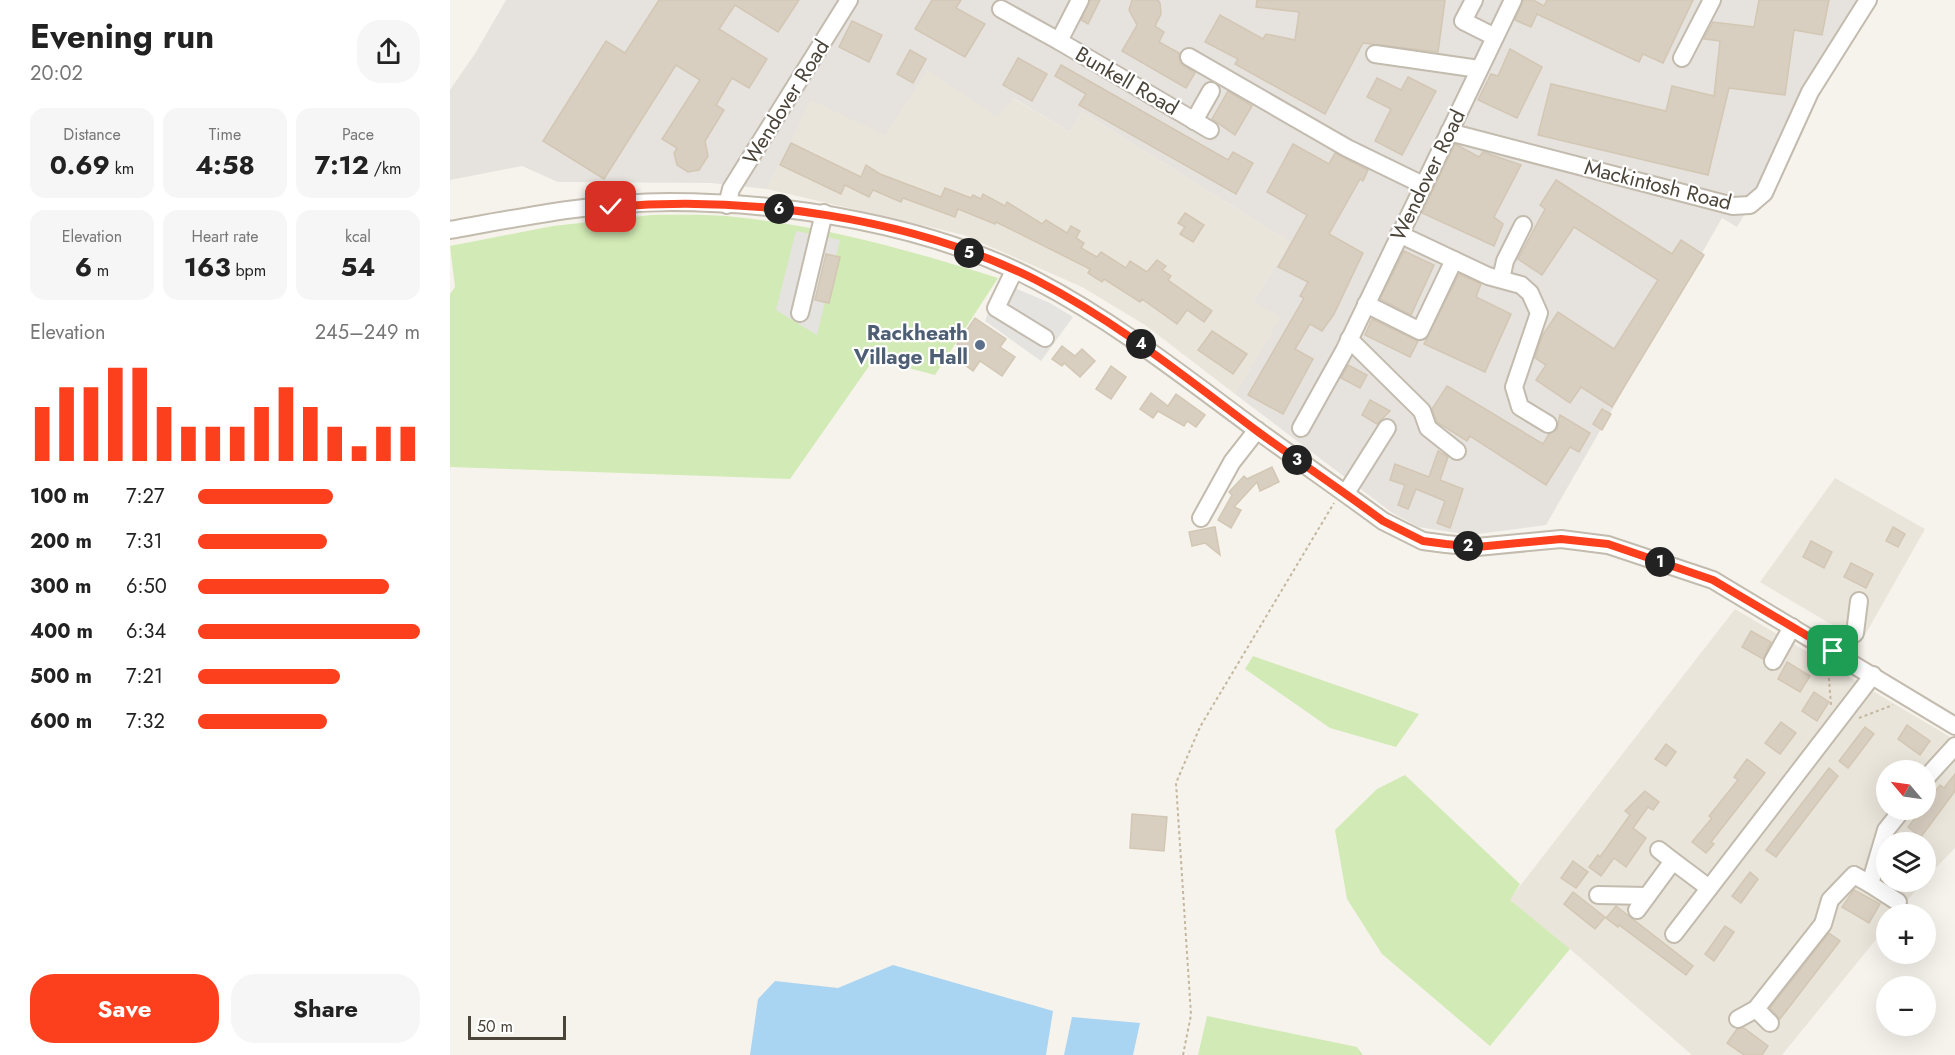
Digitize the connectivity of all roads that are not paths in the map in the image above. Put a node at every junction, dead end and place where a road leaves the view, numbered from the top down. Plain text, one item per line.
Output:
1 (849, 0) edge
2 (1080, 0) edge
3 (1474, 0) edge
4 (1512, 0) edge
5 (1712, 0) edge
6 (1868, 0) edge
7 (1001, 9) dead end
8 (1495, 37) junction
9 (1059, 41) junction
10 (1375, 54) dead end
11 (1189, 57) dead end
12 (1682, 58) dead end
13 (1479, 69) junction
14 (1211, 92) dead end
15 (1194, 121) junction
16 (1210, 130) dead end
17 (1449, 132) junction
18 (1423, 185) junction
19 (727, 205) junction
20 (824, 213) junction
21 (1523, 225) dead end
22 (450, 230) edge
23 (1399, 234) junction
24 (1447, 256) junction
25 (1014, 271) junction
26 (1501, 279) junction
27 (1366, 304) junction
28 (800, 313) dead end
29 (1045, 338) dead end
30 (1347, 345) junction
31 (1548, 424) dead end
32 (1301, 428) dead end
33 (1387, 428) dead end
34 (1257, 430) junction
35 (1457, 451) dead end
36 (1344, 492) junction
37 (1210, 511) dead end
38 (1859, 602) dead end
39 (1792, 627) junction
40 (1830, 650) junction
41 (1773, 661) dead end
42 (1873, 675) junction
43 (1955, 726) edge
44 (1955, 746) edge
45 (1936, 767) edge
46 (1894, 820) edge
47 (1659, 850) dead end
48 (1673, 861) junction
49 (1870, 884) junction
50 (1709, 888) junction
51 (1598, 895) dead end
52 (1898, 902) dead end
53 (1674, 934) dead end
54 (1756, 1009) junction
55 (1738, 1019) dead end
56 (1770, 1023) dead end

1 - 19 street, Wendover Road
2 - 9 street, Bunkell Road
3 - 8 street
4 - 8 street, Wendover Road
5 - 12 street
6 - 17 street, Mackintosh Road
7 - 9 street, Bunkell Road
8 - 13 street, Wendover Road
9 - 15 street, Bunkell Road
10 - 13 street
11 - 18 street
13 - 17 street, Wendover Road
14 - 15 street, Bunkell Road
15 - 16 street, Bunkell Road
17 - 18 street, Wendover Road
18 - 23 street, Wendover Road
19 - 20 street
19 - 22 street
20 - 25 street
20 - 28 street
21 - 26 street
23 - 24 street
23 - 27 street, Wendover Road
24 - 26 street
24 - 27 street
25 - 29 street
25 - 34 street
26 - 31 street
27 - 30 street, Wendover Road
30 - 32 street, Wendover Road
30 - 35 street
33 - 36 street
34 - 36 street
34 - 37 street
36 - 39 street
38 - 40 street
39 - 40 street
39 - 41 street
40 - 42 street
42 - 43 street
42 - 50 street
44 - 45 street
46 - 49 street
47 - 48 street
48 - 50 street
48 - 51 street
49 - 52 street
49 - 54 street
50 - 53 street
54 - 55 street
54 - 56 street

